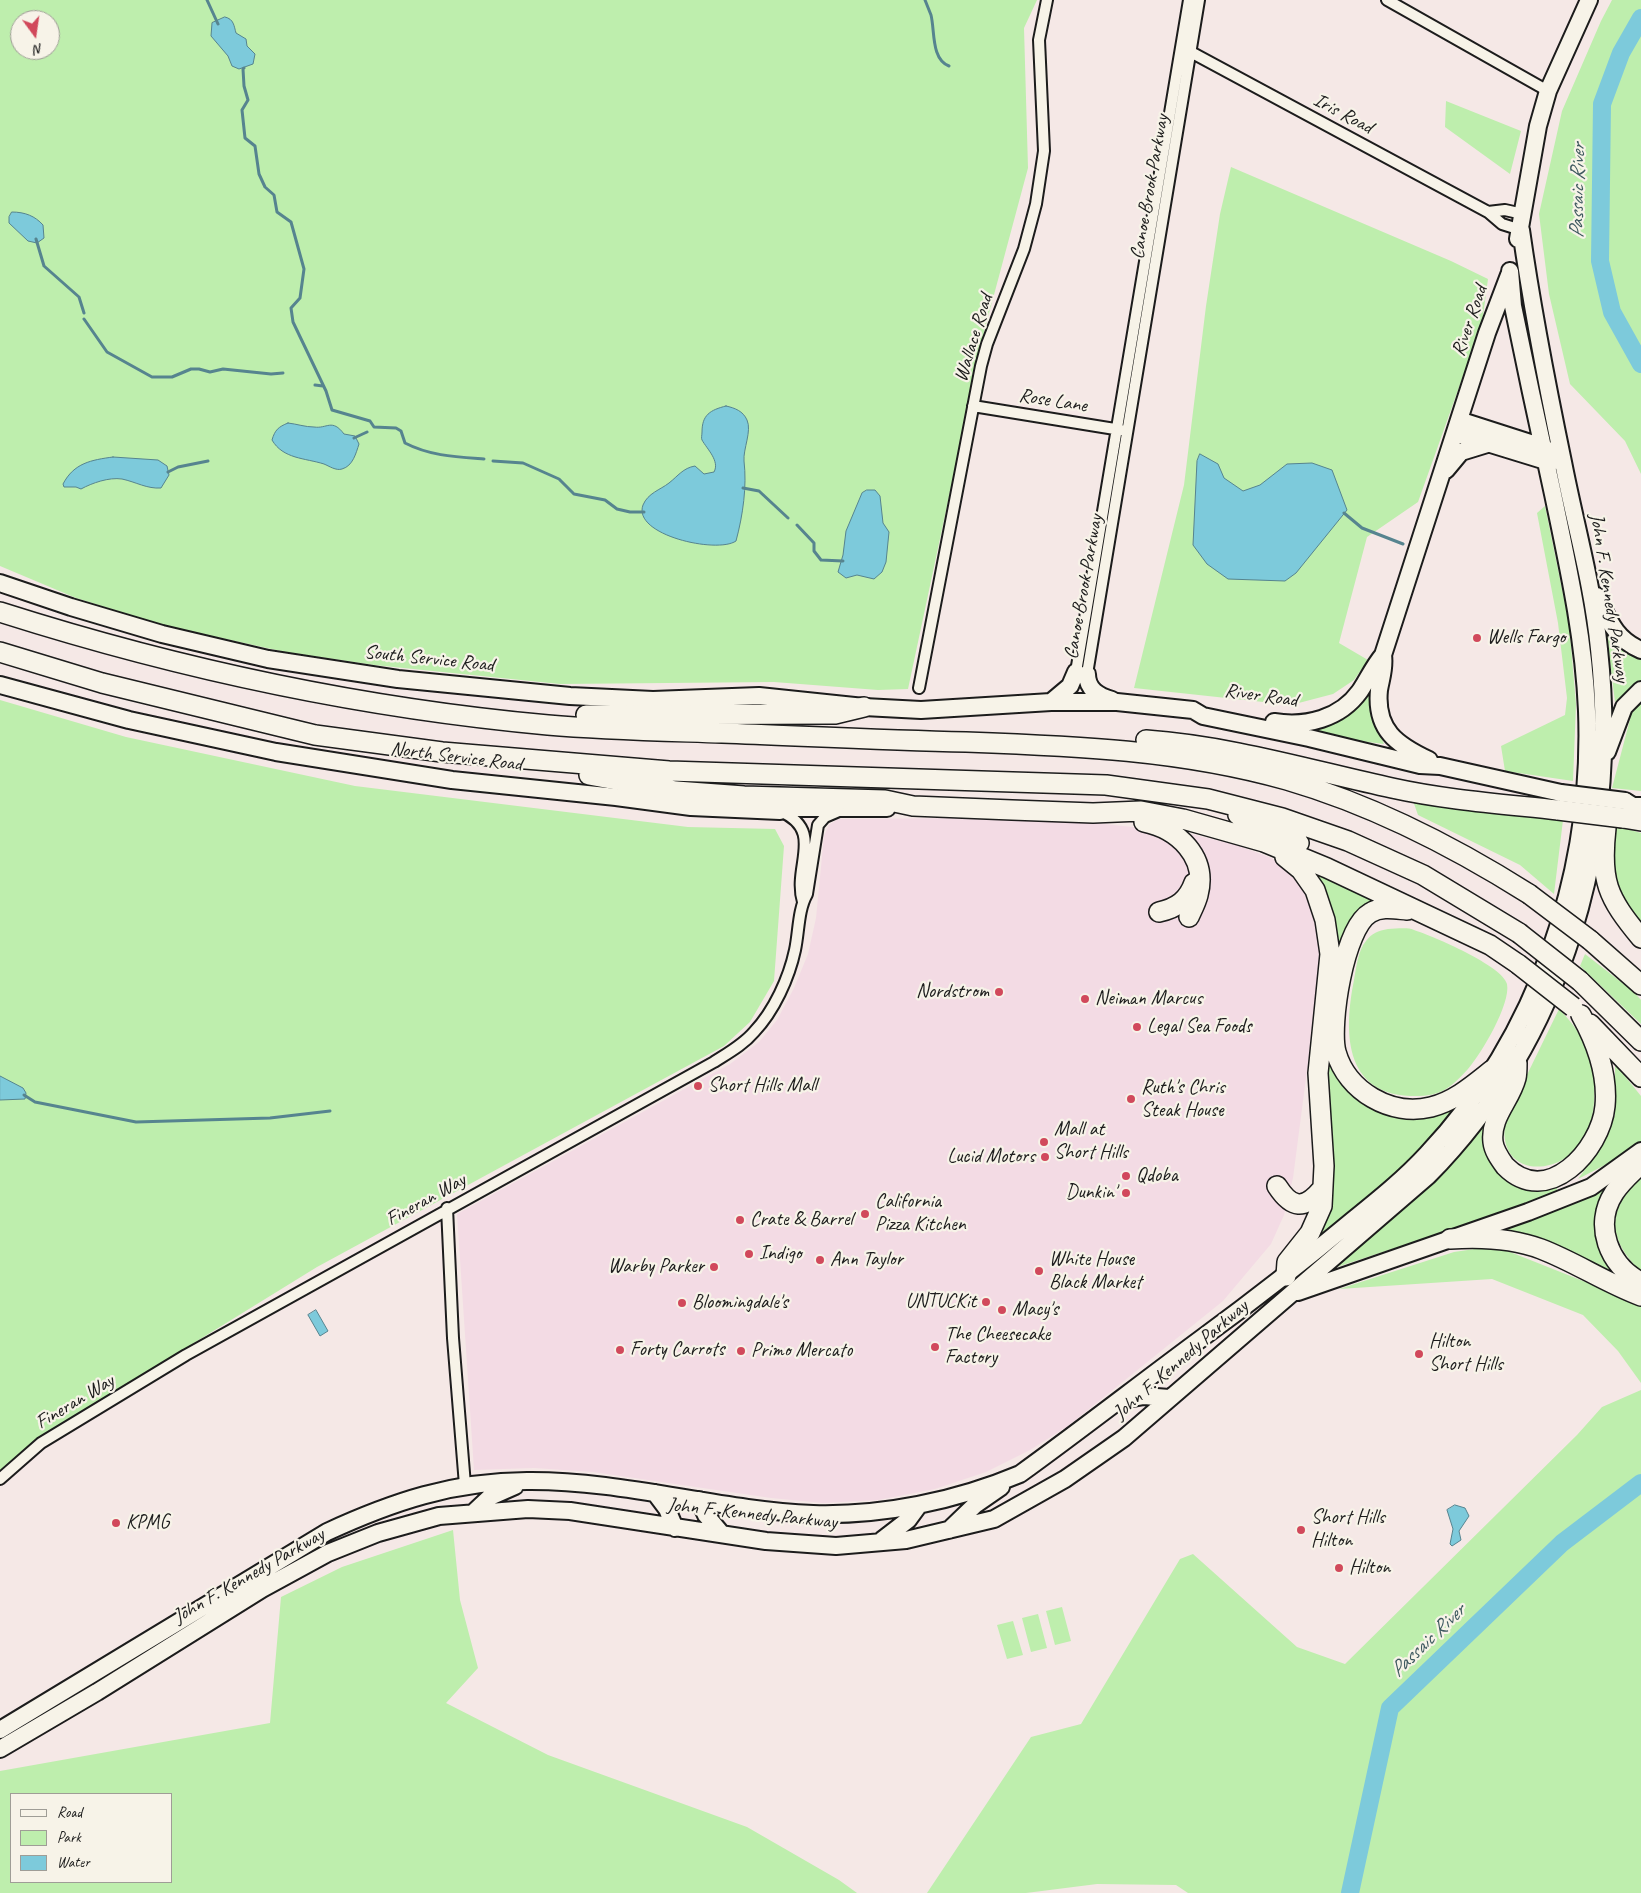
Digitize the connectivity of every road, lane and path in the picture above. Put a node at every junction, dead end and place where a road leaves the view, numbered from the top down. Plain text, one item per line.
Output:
1 (1047, 0) edge
2 (1189, 0) edge
3 (1199, 0) edge
4 (1388, 0) edge
5 (1588, 0) edge
6 (1187, 49) junction
7 (1548, 91) junction
8 (1488, 212) junction
9 (1522, 222) junction
10 (1510, 270) junction
11 (973, 406) junction
12 (1457, 426) junction
13 (1116, 429) junction
14 (1127, 431) junction
15 (1487, 444) junction
16 (1550, 456) junction
17 (1437, 487) junction
18 (1588, 578) junction
19 (0, 583) edge
20 (0, 612) edge
21 (1641, 650) edge
22 (0, 652) edge
23 (1383, 655) junction
24 (0, 664) edge
25 (1081, 673) junction
26 (0, 685) edge
27 (919, 688) dead end
28 (1641, 690) edge
29 (173, 701) junction
30 (1051, 702) junction
31 (1117, 702) junction
32 (864, 707) junction
33 (1193, 710) junction
34 (505, 719) junction
35 (971, 743) junction
36 (527, 760) junction
37 (1603, 763) junction
38 (1440, 766) junction
39 (1208, 800) junction
40 (1559, 802) junction
41 (913, 806) junction
42 (1641, 806) edge
43 (1632, 809) edge
44 (844, 810) junction
45 (780, 811) junction
46 (1093, 813) junction
47 (1597, 818) junction
48 (1264, 842) junction
49 (1196, 864) junction
50 (803, 902) junction
51 (1159, 912) dead end
52 (1421, 912) junction
53 (1189, 917) dead end
54 (1641, 938) edge
55 (1490, 945) junction
56 (1641, 985) edge
57 (1577, 1011) junction
58 (1641, 1041) edge
59 (1517, 1063) junction
60 (1492, 1070) junction
61 (1641, 1076) edge
62 (1641, 1152) edge
63 (1641, 1164) edge
64 (1277, 1186) dead end
65 (1322, 1189) junction
66 (447, 1208) junction
67 (1450, 1239) junction
68 (1286, 1276) junction
69 (1641, 1282) edge
70 (1286, 1296) junction
71 (1641, 1296) edge
72 (1159, 1370) junction
73 (1192, 1378) junction
74 (1169, 1398) junction
75 (1118, 1401) junction
76 (1020, 1474) junction
77 (0, 1479) edge
78 (526, 1481) junction
79 (465, 1485) junction
80 (655, 1493) junction
81 (699, 1500) junction
82 (919, 1505) junction
83 (474, 1512) junction
84 (439, 1516) junction
85 (676, 1528) junction
86 (948, 1531) junction
87 (721, 1533) junction
88 (880, 1542) junction
89 (0, 1730) edge
90 (0, 1749) edge

1 - 11 street, Wallace Road
2 - 6 street, Canoe Brook Parkway
3 - 6 street, Canoe Brook Parkway
4 - 7 street
5 - 7 main road, River Road
6 - 8 street, Iris Road
6 - 13 street, Canoe Brook Parkway
6 - 14 street, Canoe Brook Parkway
7 - 9 main road, River Road
8 - 9 street, Iris Road
8 - 9 street, Iris Road
9 - 10 main road, River Road
9 - 16 main road, John F. Kennedy Parkway
10 - 12 main road, River Road
10 - 16 main road, John F. Kennedy Parkway
11 - 13 street, Rose Lane
11 - 27 street, Wallace Road
12 - 15 main road
12 - 16 main road
12 - 17 main road, River Road
13 - 14 street, Rose Lane
13 - 25 street, Canoe Brook Parkway
14 - 25 street, Canoe Brook Parkway
15 - 16 main road
15 - 17 main road
16 - 18 main road, John F. Kennedy Parkway
16 - 60 main road, John F. Kennedy Parkway
17 - 23 main road, River Road
18 - 21 main road
18 - 37 main road, John F. Kennedy Parkway
19 - 32 main road, South Service Road
20 - 34 highway
22 - 29 highway
23 - 33 main road, River Road
23 - 38 main road, River Road
24 - 29 highway
25 - 30 main road
25 - 31 main road
26 - 45 main road, North Service Road
28 - 37 main road
29 - 36 highway
30 - 31 main road, South Service Road
30 - 32 main road, South Service Road
31 - 33 main road
32 - 34 highway
33 - 38 main road
34 - 35 highway
35 - 40 highway
35 - 56 highway, bridge
36 - 39 highway
36 - 41 highway
37 - 47 main road, John F. Kennedy Parkway
38 - 40 main road
39 - 55 highway
39 - 58 highway, bridge
40 - 43 highway, bridge
41 - 44 main road, North Service Road
41 - 46 highway
42 - 43 main road
44 - 45 main road, North Service Road
44 - 50 street, Fineran Way
45 - 50 street, Fineran Way
46 - 48 highway
46 - 49 highway
47 - 54 highway
47 - 59 main road, John F. Kennedy Parkway
48 - 52 highway
48 - 65 highway
49 - 51 highway
49 - 53 highway
50 - 66 street, Fineran Way
52 - 55 highway
52 - 60 highway
55 - 57 highway, bridge
57 - 59 highway
57 - 61 highway
59 - 70 main road, John F. Kennedy Parkway
60 - 68 main road, John F. Kennedy Parkway
62 - 67 main road
63 - 69 highway
64 - 65 highway
65 - 68 highway
66 - 77 street, Fineran Way
66 - 79 street
67 - 70 main road
67 - 71 highway
68 - 72 main road, John F. Kennedy Parkway
70 - 73 main road, John F. Kennedy Parkway
72 - 73 main road
72 - 75 main road, John F. Kennedy Parkway
73 - 74 main road, John F. Kennedy Parkway
74 - 75 main road
74 - 86 main road, John F. Kennedy Parkway
75 - 76 main road, John F. Kennedy Parkway
76 - 82 main road, John F. Kennedy Parkway
76 - 86 main road
78 - 79 main road, John F. Kennedy Parkway
78 - 80 main road, John F. Kennedy Parkway
78 - 83 main road
79 - 84 main road
79 - 89 main road, John F. Kennedy Parkway
80 - 81 main road, John F. Kennedy Parkway
80 - 85 main road
81 - 82 main road, John F. Kennedy Parkway
81 - 87 main road
82 - 88 main road
83 - 84 main road, John F. Kennedy Parkway
83 - 85 main road, John F. Kennedy Parkway
84 - 90 main road, John F. Kennedy Parkway
85 - 87 main road, John F. Kennedy Parkway
86 - 88 main road, John F. Kennedy Parkway
87 - 88 main road, John F. Kennedy Parkway

